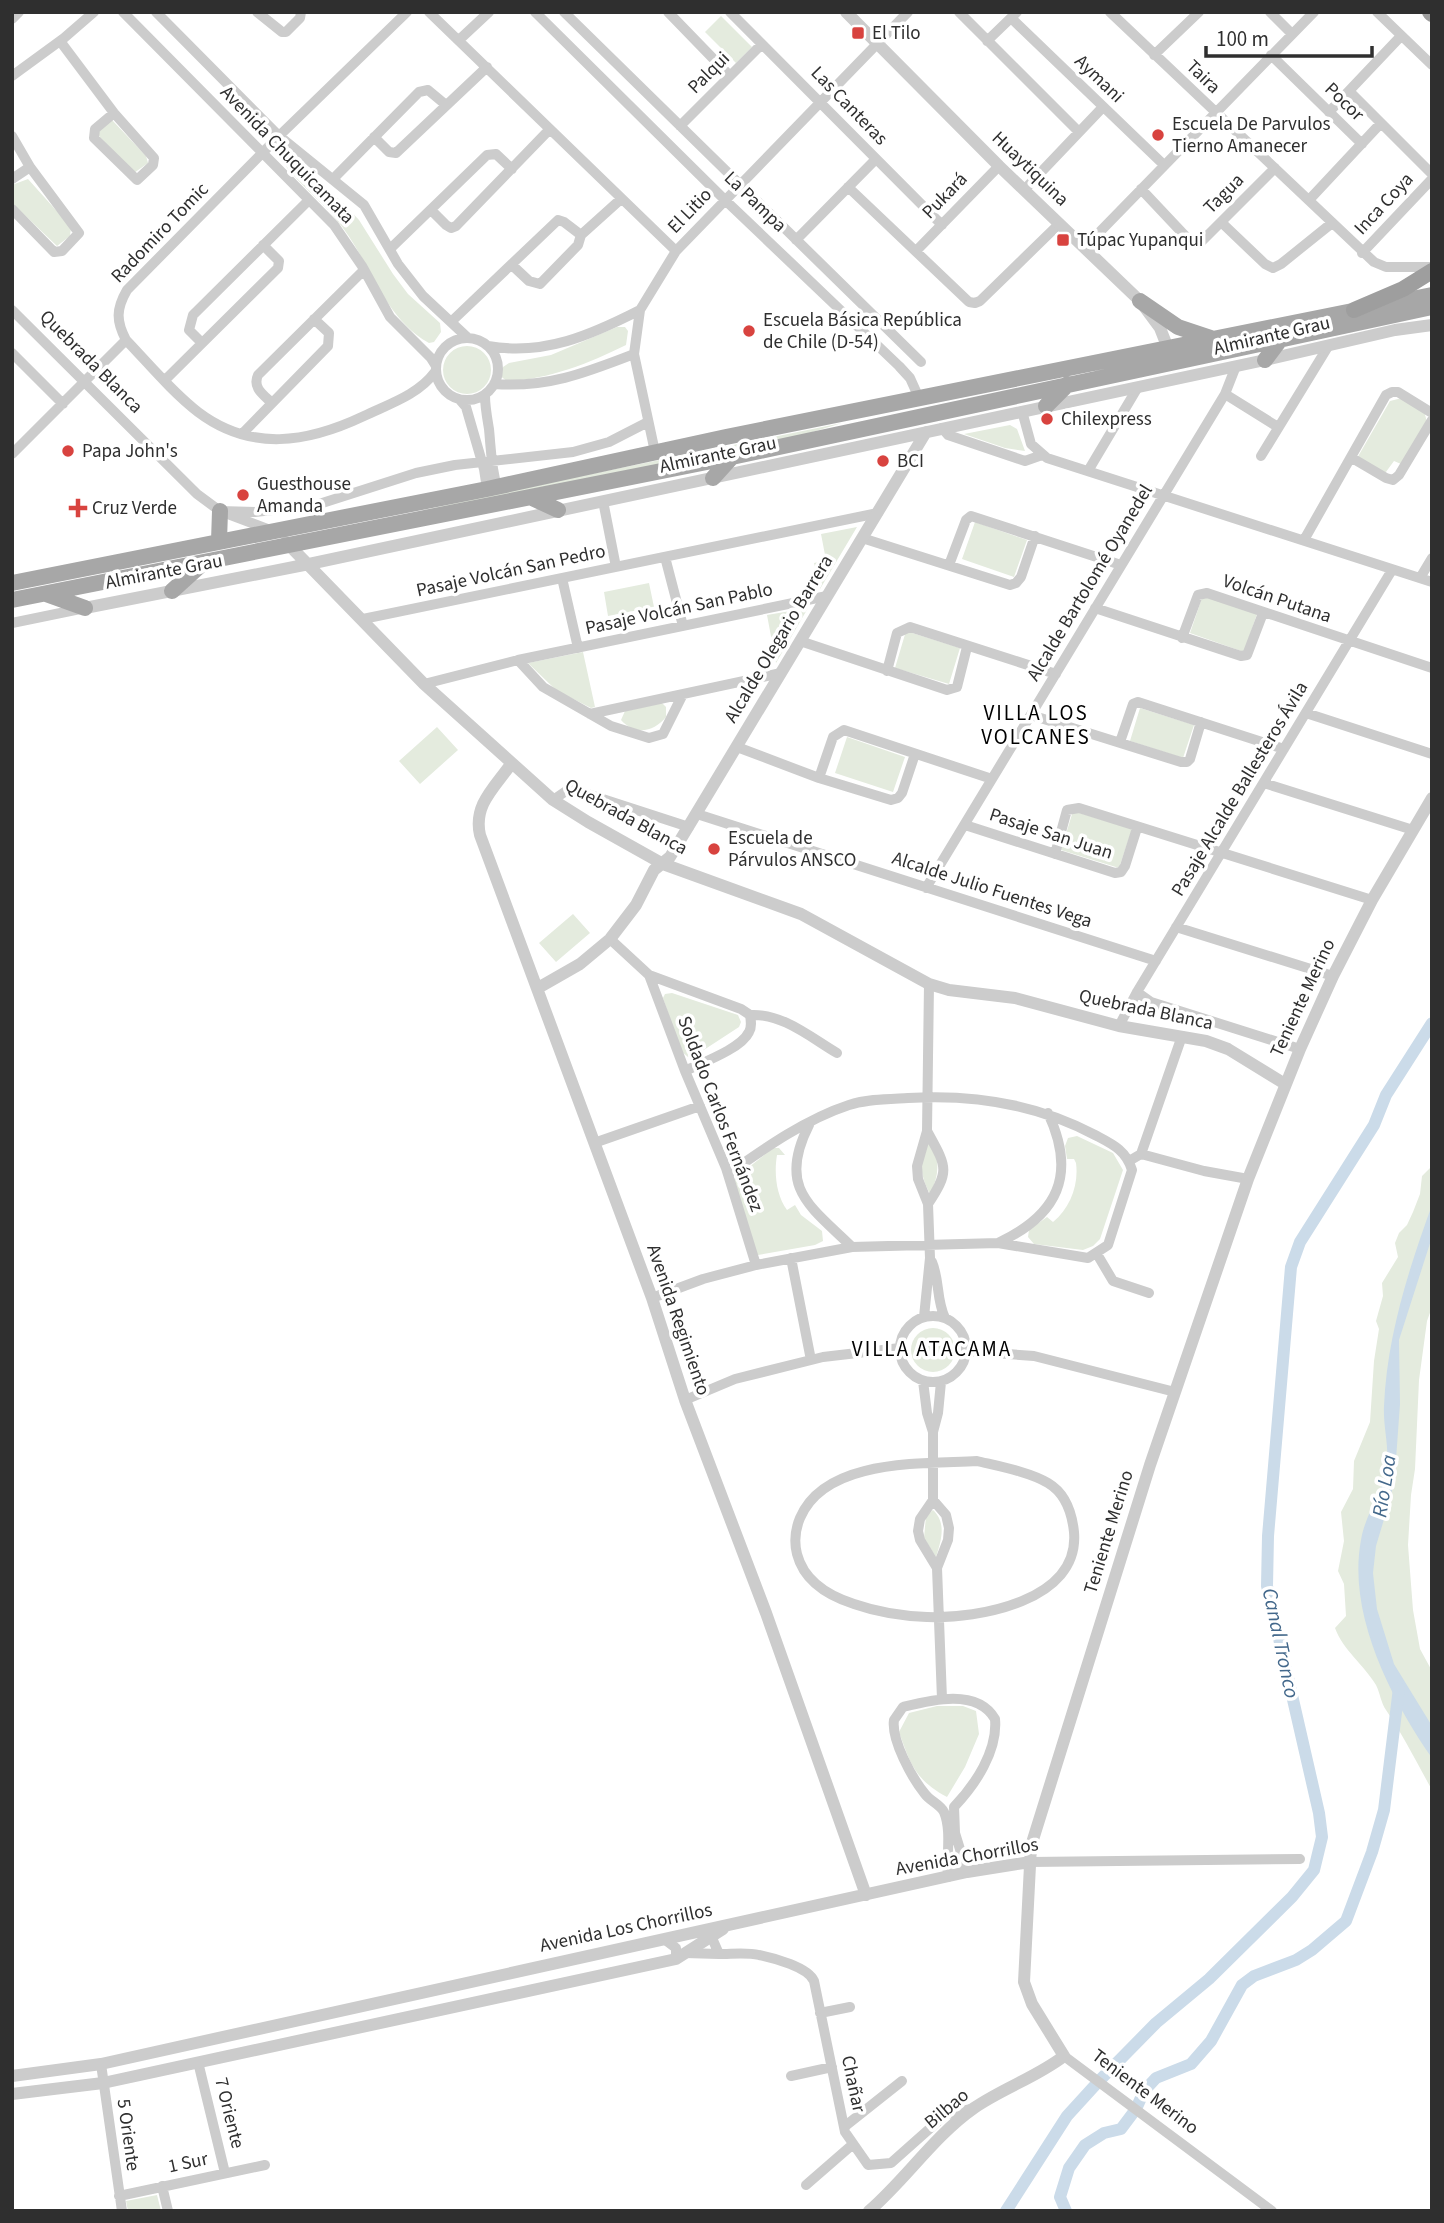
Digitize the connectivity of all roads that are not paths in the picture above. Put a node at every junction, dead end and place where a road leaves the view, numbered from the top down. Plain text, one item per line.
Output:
1 (94, 12) edge
2 (123, 12) edge
3 (156, 12) edge
4 (257, 12) edge
5 (301, 12) edge
6 (407, 12) edge
7 (429, 12) edge
8 (489, 12) edge
9 (535, 12) edge
10 (564, 12) edge
11 (668, 12) edge
12 (730, 12) edge
13 (846, 12) edge
14 (908, 12) edge
15 (958, 12) edge
16 (1110, 12) edge
17 (1199, 12) edge
18 (1269, 12) edge
19 (1314, 12) edge
20 (1377, 12) edge
21 (1014, 15) edge
22 (1292, 34) junction
23 (1401, 36) junction
24 (459, 40) junction
25 (60, 41) junction
26 (987, 41) junction
27 (878, 43) junction
28 (762, 44) junction
29 (1154, 55) junction
30 (1271, 55) junction
31 (1432, 65) edge
32 (486, 67) junction
33 (12, 76) edge
34 (730, 76) junction
35 (1349, 91) junction
36 (821, 102) junction
37 (446, 105) junction
38 (1103, 107) junction
39 (1329, 112) junction
40 (114, 113) junction
41 (1215, 113) junction
42 (1381, 124) junction
43 (680, 126) junction
44 (550, 130) junction
45 (1079, 132) junction
46 (12, 136) edge
47 (279, 136) junction
48 (374, 137) junction
49 (1362, 144) junction
50 (263, 152) junction
51 (876, 159) junction
52 (999, 166) junction
53 (1164, 166) junction
54 (30, 167) junction
55 (1275, 168) junction
56 (512, 169) junction
57 (1432, 174) edge
58 (12, 179) edge
59 (333, 179) junction
60 (1432, 180) edge
61 (741, 185) junction
62 (848, 187) junction
63 (1141, 189) junction
64 (1024, 190) junction
65 (621, 199) junction
66 (725, 200) junction
67 (1309, 200) junction
68 (308, 201) junction
69 (12, 209) edge
70 (431, 210) junction
71 (1221, 222) junction
72 (1332, 223) junction
73 (1059, 224) junction
74 (942, 225) junction
75 (581, 235) junction
76 (796, 240) junction
77 (263, 245) junction
78 (1085, 247) junction
79 (390, 249) junction
80 (676, 251) junction
81 (916, 251) junction
82 (1362, 253) junction
83 (513, 265) junction
84 (1432, 269) edge
85 (365, 270) junction
86 (1432, 295) edge
87 (1140, 300) junction
88 (1432, 307) edge
89 (12, 310) edge
90 (640, 310) junction
91 (1354, 310) junction
92 (1407, 313) junction
93 (1432, 313) edge
94 (314, 319) junction
95 (452, 321) junction
96 (1432, 325) edge
97 (468, 338) junction
98 (1213, 338) junction
99 (1280, 340) junction
100 (126, 341) junction
101 (202, 343) junction
102 (1329, 345) junction
103 (488, 346) junction
104 (12, 353) edge
105 (634, 354) junction
106 (1171, 355) junction
107 (1265, 360) junction
108 (920, 362) dead end
109 (1236, 366) junction
110 (436, 369) junction
111 (165, 380) junction
112 (84, 383) junction
113 (495, 384) junction
114 (1068, 384) junction
115 (1138, 387) junction
116 (443, 389) junction
117 (418, 390) junction
118 (1225, 394) junction
119 (485, 395) junction
120 (919, 398) junction
121 (460, 400) junction
122 (272, 403) junction
123 (62, 404) junction
124 (1046, 406) junction
125 (1022, 411) junction
126 (1432, 413) edge
127 (1432, 420) edge
128 (648, 422) junction
129 (924, 424) junction
130 (1278, 427) junction
131 (942, 428) junction
132 (242, 434) junction
133 (655, 452) junction
134 (12, 454) edge
135 (1042, 455) junction
136 (1261, 456) dead end
137 (732, 457) junction
138 (1352, 458) junction
139 (486, 461) junction
140 (1088, 471) junction
141 (713, 478) junction
142 (492, 488) junction
143 (530, 497) junction
144 (1163, 497) junction
145 (603, 501) junction
146 (558, 510) junction
147 (220, 511) junction
148 (878, 513) junction
149 (273, 531) junction
150 (1035, 536) junction
151 (862, 538) junction
152 (1304, 540) junction
153 (219, 541) junction
154 (290, 545) junction
155 (665, 557) junction
156 (1432, 558) edge
157 (204, 562) junction
158 (309, 564) junction
159 (949, 565) junction
160 (1121, 565) junction
161 (616, 567) junction
162 (1392, 570) junction
163 (562, 578) junction
164 (1420, 578) junction
165 (1432, 582) edge
166 (12, 583) edge
167 (172, 592) junction
168 (43, 593) junction
169 (827, 596) junction
170 (12, 600) edge
171 (85, 608) junction
172 (1095, 608) junction
173 (1263, 612) junction
174 (363, 619) junction
175 (12, 623) edge
176 (683, 626) junction
177 (1182, 638) junction
178 (800, 641) junction
179 (1349, 641) junction
180 (967, 647) junction
181 (578, 648) junction
182 (518, 660) junction
183 (1432, 668) edge
184 (887, 671) junction
185 (781, 673) junction
186 (1056, 674) junction
187 (424, 684) junction
188 (683, 694) junction
189 (1306, 713) junction
190 (590, 715) junction
191 (1031, 715) junction
192 (1201, 722) junction
193 (1120, 742) junction
194 (737, 747) junction
195 (1284, 749) junction
196 (915, 754) junction
197 (1432, 754) edge
198 (512, 764) junction
199 (819, 778) junction
200 (992, 779) junction
201 (1264, 783) junction
202 (1432, 798) edge
203 (553, 800) junction
204 (697, 814) junction
205 (965, 825) junction
206 (689, 827) junction
207 (1137, 828) junction
208 (1413, 830) junction
209 (1222, 852) junction
210 (1055, 854) junction
211 (663, 864) junction
212 (926, 888) junction
213 (1372, 900) junction
214 (1176, 927) junction
215 (610, 939) junction
216 (1156, 961) junction
217 (649, 975) junction
218 (1333, 976) junction
219 (929, 984) junction
220 (538, 988) junction
221 (1137, 992) junction
222 (750, 1015) junction
223 (1119, 1026) junction
224 (1182, 1036) junction
225 (1300, 1049) junction
226 (837, 1053) dead end
227 (685, 1071) junction
228 (1285, 1084) junction
229 (927, 1097) junction
230 (700, 1106) junction
231 (1048, 1113) junction
232 (810, 1122) junction
233 (928, 1131) junction
234 (594, 1143) junction
235 (1141, 1154) junction
236 (1129, 1161) junction
237 (728, 1174) junction
238 (1248, 1179) junction
239 (928, 1204) junction
240 (998, 1243) junction
241 (928, 1244) junction
242 (852, 1247) junction
243 (1097, 1254) junction
244 (791, 1258) junction
245 (930, 1258) junction
246 (756, 1265) junction
247 (1149, 1293) dead end
248 (652, 1297) junction
249 (924, 1317) junction
250 (945, 1318) junction
251 (900, 1348) junction
252 (967, 1351) junction
253 (811, 1360) junction
254 (923, 1381) junction
255 (941, 1382) junction
256 (1175, 1392) junction
257 (685, 1400) junction
258 (933, 1432) junction
259 (933, 1463) junction
260 (933, 1500) junction
261 (937, 1568) junction
262 (937, 1617) junction
263 (942, 1699) junction
264 (941, 1807) junction
265 (954, 1807) junction
266 (1300, 1859) dead end
267 (1030, 1862) junction
268 (967, 1872) junction
269 (948, 1877) junction
270 (866, 1895) junction
271 (729, 1925) junction
272 (712, 1938) junction
273 (664, 1939) junction
274 (719, 1954) junction
275 (680, 1956) junction
276 (849, 2007) dead end
277 (820, 2013) junction
278 (1065, 2056) junction
279 (198, 2062) junction
280 (101, 2064) junction
281 (832, 2067) junction
282 (12, 2076) edge
283 (791, 2076) dead end
284 (902, 2081) dead end
285 (103, 2083) junction
286 (12, 2094) edge
287 (974, 2108) junction
288 (844, 2127) junction
289 (852, 2145) junction
290 (265, 2165) dead end
291 (225, 2173) junction
292 (806, 2185) dead end
293 (162, 2186) junction
294 (119, 2196) junction
295 (122, 2211) edge
296 (168, 2211) edge
297 (869, 2211) edge
298 (1272, 2211) edge

1 - 25 street
2 - 50 street, Avenida Chuquicamata
3 - 47 street, Avenida Chuquicamata
4 - 5 street
6 - 47 street, Radomiro Tomic
7 - 24 street
8 - 24 street
9 - 66 street, La Pampa
10 - 43 street, La Pampa
11 - 34 street
12 - 28 street, Las Canteras
13 - 27 street, Huaytiquina
14 - 27 street, El Litio
15 - 26 street
16 - 29 street, Taira
17 - 29 street
18 - 22 street
19 - 22 street
20 - 23 street
21 - 26 street
21 - 38 street, Aymani
22 - 30 street
23 - 31 street
23 - 35 street
24 - 32 street
25 - 33 street
25 - 40 street
26 - 45 street
27 - 36 street, El Litio
27 - 52 street, Huaytiquina
28 - 34 street, Palqui
28 - 36 street, Las Canteras
29 - 41 street, Taira
30 - 39 street, Pocor
30 - 41 street
32 - 37 street
32 - 44 street
34 - 43 street, Palqui
35 - 39 street
35 - 42 street, Pocor
36 - 51 street, Las Canteras
36 - 61 street, El Litio
37 - 48 street
37 - 48 street
38 - 45 street
38 - 53 street, Aymani
39 - 49 street, Pocor
40 - 40 street
41 - 53 street
41 - 55 street, Taira
42 - 49 street
42 - 57 street, Pocor
43 - 61 street, La Pampa
44 - 56 street
44 - 65 street
45 - 64 street
46 - 54 street
47 - 50 street, Radomiro Tomic
47 - 59 street, Avenida Chuquicamata
48 - 59 street
49 - 67 street
50 - 68 street, Avenida Chuquicamata
50 - 100 street, Radomiro Tomic
51 - 62 street
51 - 74 street, Las Canteras
52 - 64 street, Huaytiquina
52 - 74 street, Pukará
53 - 63 street
54 - 58 street
54 - 69 street
55 - 67 street, Taira
55 - 71 street, Tagua
56 - 70 street
56 - 70 street
59 - 79 street, Avenida Chuquicamata
60 - 82 street, Inca Coya
61 - 66 street, El Litio
61 - 76 street, La Pampa
62 - 76 street
62 - 81 street
63 - 71 street, Tagua
63 - 78 street
64 - 73 street, Huaytiquina
65 - 75 street
65 - 80 street
66 - 80 street, El Litio
66 - 120 street, La Pampa
67 - 72 street, Taira
68 - 77 street
68 - 85 street, Avenida Chuquicamata
70 - 79 street
71 - 72 street, Inca Coya
72 - 82 street, Taira
73 - 78 street, Huaytiquina
73 - 81 street
74 - 81 street, Pukará
75 - 83 street
75 - 83 street
76 - 108 street, La Pampa
77 - 101 street
77 - 101 street
78 - 87 street, Huaytiquina
79 - 95 street, Avenida Chuquicamata
80 - 90 street, El Litio
82 - 84 street
83 - 95 street
84 - 91 highway
85 - 94 street
85 - 110 street, Avenida Chuquicamata
86 - 91 main road, Almirante Grau
87 - 98 main road
87 - 106 street, Huaytiquina
88 - 92 main road, Almirante Grau
89 - 112 street, Quebrada Blanca
90 - 103 street, Avenida Chuquicamata
90 - 105 street, El Litio
91 - 98 main road, Almirante Grau
92 - 93 main road
92 - 99 main road, Almirante Grau
94 - 122 street
94 - 122 street
95 - 97 street, Avenida Chuquicamata
96 - 102 street, Almirante Grau
97 - 103 street, Avenida Chuquicamata
97 - 110 street
98 - 106 main road, Almirante Grau
99 - 106 main road, Almirante Grau
99 - 107 main road
100 - 111 street
100 - 112 street
101 - 111 street
102 - 107 street, Almirante Grau
102 - 130 street
103 - 113 street
104 - 123 street
105 - 113 street
105 - 128 street, El Litio
106 - 114 main road, Almirante Grau
106 - 120 main road, Almirante Grau
107 - 109 street, Almirante Grau
109 - 115 street, Almirante Grau
109 - 118 street, Alcalde Bartolomé Oyanedel
110 - 116 street, Avenida Chuquicamata
110 - 117 street
111 - 132 street
112 - 123 street
112 - 147 street, Quebrada Blanca
113 - 119 street
114 - 124 main road
114 - 129 main road, Almirante Grau
115 - 124 street, Almirante Grau
115 - 140 street
116 - 117 street
116 - 121 street
117 - 132 street
118 - 130 street
118 - 144 street, Alcalde Bartolomé Oyanedel
119 - 121 street
119 - 139 street
120 - 129 street, La Pampa
120 - 133 main road, Almirante Grau
121 - 139 street
122 - 132 street
123 - 134 street
124 - 125 street, Almirante Grau
125 - 131 street, Almirante Grau
125 - 135 street
126 - 138 street
127 - 138 street
128 - 133 street, El Litio
128 - 139 street
129 - 131 street, Almirante Grau
129 - 137 main road, Almirante Grau
129 - 141 street, Almirante Grau
129 - 148 street, Alcalde Olegario Barrera
130 - 136 street
131 - 135 street
133 - 142 main road, Almirante Grau
135 - 140 street
137 - 141 main road
137 - 143 main road, Almirante Grau
138 - 152 street
139 - 142 street
139 - 147 street
140 - 144 street
141 - 145 street, Almirante Grau
142 - 149 main road, Almirante Grau
143 - 146 main road
143 - 154 main road, Almirante Grau
144 - 152 street
144 - 160 street, Alcalde Bartolomé Oyanedel
145 - 146 street, Almirante Grau
145 - 161 street
146 - 158 street, Almirante Grau
147 - 149 street, Quebrada Blanca
147 - 153 main road
148 - 151 street, Alcalde Olegario Barrera
148 - 155 street, Pasaje Volcán San Pedro
149 - 153 main road, Almirante Grau
149 - 154 street, Quebrada Blanca
150 - 159 street
150 - 159 street
150 - 160 street
151 - 159 street
151 - 169 street, Alcalde Olegario Barrera
152 - 162 street
153 - 166 main road, Almirante Grau
154 - 157 main road, Almirante Grau
154 - 158 street, Quebrada Blanca
155 - 161 street, Pasaje Volcán San Pedro
155 - 176 street
156 - 164 street
157 - 167 main road
157 - 168 main road, Almirante Grau
158 - 167 street, Almirante Grau
158 - 174 street, Quebrada Blanca
160 - 172 street, Alcalde Bartolomé Oyanedel
161 - 163 street, Pasaje Volcán San Pedro
162 - 164 street
162 - 179 street, Pasaje Alcalde Ballesteros Ávila
163 - 174 street, Pasaje Volcán San Pedro
163 - 181 street, Pasaje Volcán San Pablo
164 - 165 street
167 - 171 street, Almirante Grau
168 - 170 main road, Almirante Grau
168 - 171 main road
169 - 176 street, Pasaje Volcán San Pablo
169 - 178 street, Alcalde Olegario Barrera
171 - 175 street, Almirante Grau
172 - 177 street
172 - 186 street, Alcalde Bartolomé Oyanedel
173 - 177 street
173 - 177 street, Volcán Putana
173 - 179 street, Volcán Putana
174 - 187 street, Quebrada Blanca
176 - 181 street, Pasaje Volcán San Pablo
178 - 184 street
178 - 185 street, Alcalde Olegario Barrera
179 - 183 street, Volcán Putana
179 - 189 street, Pasaje Alcalde Ballesteros Ávila
180 - 184 street
180 - 184 street
180 - 186 street
181 - 182 street, Pasaje Volcán San Pablo
182 - 187 street, Pasaje Volcán San Pablo
182 - 190 street
185 - 188 street
185 - 194 street, Alcalde Olegario Barrera
186 - 191 street, Alcalde Bartolomé Oyanedel
187 - 198 street, Quebrada Blanca
188 - 190 street
188 - 190 street
189 - 195 street, Pasaje Alcalde Ballesteros Ávila
189 - 197 street
191 - 193 street
191 - 200 street, Alcalde Bartolomé Oyanedel
192 - 193 street
192 - 193 street
192 - 195 street
194 - 199 street
194 - 204 street, Alcalde Olegario Barrera
195 - 201 street, Pasaje Alcalde Ballesteros Ávila
196 - 199 street
196 - 199 street
196 - 200 street
198 - 203 street, Quebrada Blanca
198 - 220 street, Avenida Regimiento
200 - 205 street, Alcalde Bartolomé Oyanedel
201 - 208 street
201 - 209 street, Pasaje Alcalde Ballesteros Ávila
202 - 208 street, Teniente Merino
203 - 206 street
203 - 211 street, Quebrada Blanca
204 - 206 street, Alcalde Olegario Barrera
204 - 212 street, Alcalde Julio Fuentes Vega
205 - 210 street, Pasaje San Juan
205 - 212 street, Alcalde Bartolomé Oyanedel
206 - 211 street, Alcalde Olegario Barrera
207 - 209 street
207 - 210 street, Pasaje San Juan
207 - 210 street
208 - 213 street, Teniente Merino
209 - 213 street
209 - 214 street, Pasaje Alcalde Ballesteros Ávila
211 - 215 street, Alcalde Olegario Barrera
211 - 219 street, Quebrada Blanca
212 - 216 street, Alcalde Julio Fuentes Vega
213 - 218 street, Teniente Merino
214 - 216 street, Pasaje Alcalde Ballesteros Ávila
214 - 218 street
215 - 217 street
215 - 220 street, Alcalde Olegario Barrera
216 - 221 street, Pasaje Alcalde Ballesteros Ávila
217 - 222 street
217 - 227 street, Soldado Carlos Fernández
218 - 225 street, Teniente Merino
219 - 223 street, Quebrada Blanca
219 - 229 street
220 - 234 street, Avenida Regimiento
221 - 223 street, Pasaje Alcalde Ballesteros Ávila
221 - 225 street
222 - 226 street
222 - 227 street
223 - 224 street, Quebrada Blanca
224 - 228 street, Quebrada Blanca
224 - 235 street
225 - 228 street, Teniente Merino
227 - 230 street, Soldado Carlos Fernández
228 - 238 street, Teniente Merino
229 - 231 street
229 - 232 street
229 - 233 street
230 - 234 street
230 - 237 street, Soldado Carlos Fernández
231 - 236 street
231 - 240 street
232 - 237 street
232 - 242 street
233 - 239 street
233 - 239 street
234 - 248 street, Avenida Regimiento
235 - 236 street
235 - 238 street
236 - 243 street
237 - 246 street, Soldado Carlos Fernández
238 - 256 street, Teniente Merino
239 - 241 street
240 - 241 street
240 - 243 street
241 - 242 street
241 - 245 street
242 - 244 street
243 - 247 street
244 - 246 street
244 - 253 street
245 - 249 street
245 - 250 street
246 - 248 street
248 - 257 street, Avenida Regimiento
249 - 250 street
249 - 251 street
250 - 252 street
251 - 253 street
251 - 254 street
252 - 255 street
252 - 256 street
253 - 257 street
254 - 255 street
254 - 258 street
255 - 258 street
256 - 267 street, Teniente Merino
257 - 270 street, Avenida Regimiento
258 - 259 street
259 - 260 street
259 - 262 street
259 - 262 street
260 - 261 street
260 - 261 street
261 - 262 street
262 - 263 street
263 - 264 street
263 - 265 street
264 - 265 street
264 - 269 street
265 - 268 street
266 - 267 street, Avenida Chorrillos
267 - 268 street, Avenida Chorrillos
267 - 278 street, Teniente Merino
268 - 269 street, Avenida Chorrillos
269 - 270 street, Avenida Chorrillos
270 - 271 street, Avenida Chorrillos
271 - 272 street, Avenida Los Chorrillos
271 - 273 street, Avenida Los Chorrillos
272 - 274 street
272 - 275 street, Avenida Los Chorrillos
273 - 275 street
273 - 280 street, Avenida Los Chorrillos
274 - 275 street, Chañar
274 - 277 street, Chañar
275 - 279 street, Avenida Los Chorrillos
276 - 277 street
277 - 281 street, Chañar
278 - 287 street, Bilbao
278 - 298 street, Teniente Merino
279 - 285 street, Avenida Los Chorrillos
279 - 291 street, 7 Oriente
280 - 282 street, Avenida Los Chorrillos
280 - 285 street, 5 Oriente
281 - 283 street
281 - 288 street, Chañar
284 - 288 street
285 - 286 street, Avenida Los Chorrillos
285 - 294 street, 5 Oriente
287 - 289 street, Chañar
287 - 297 street, Bilbao
288 - 289 street, Chañar
289 - 292 street
290 - 291 street, 1 Sur
291 - 293 street, 1 Sur
293 - 294 street, 1 Sur
293 - 296 street
294 - 295 street, 5 Oriente

